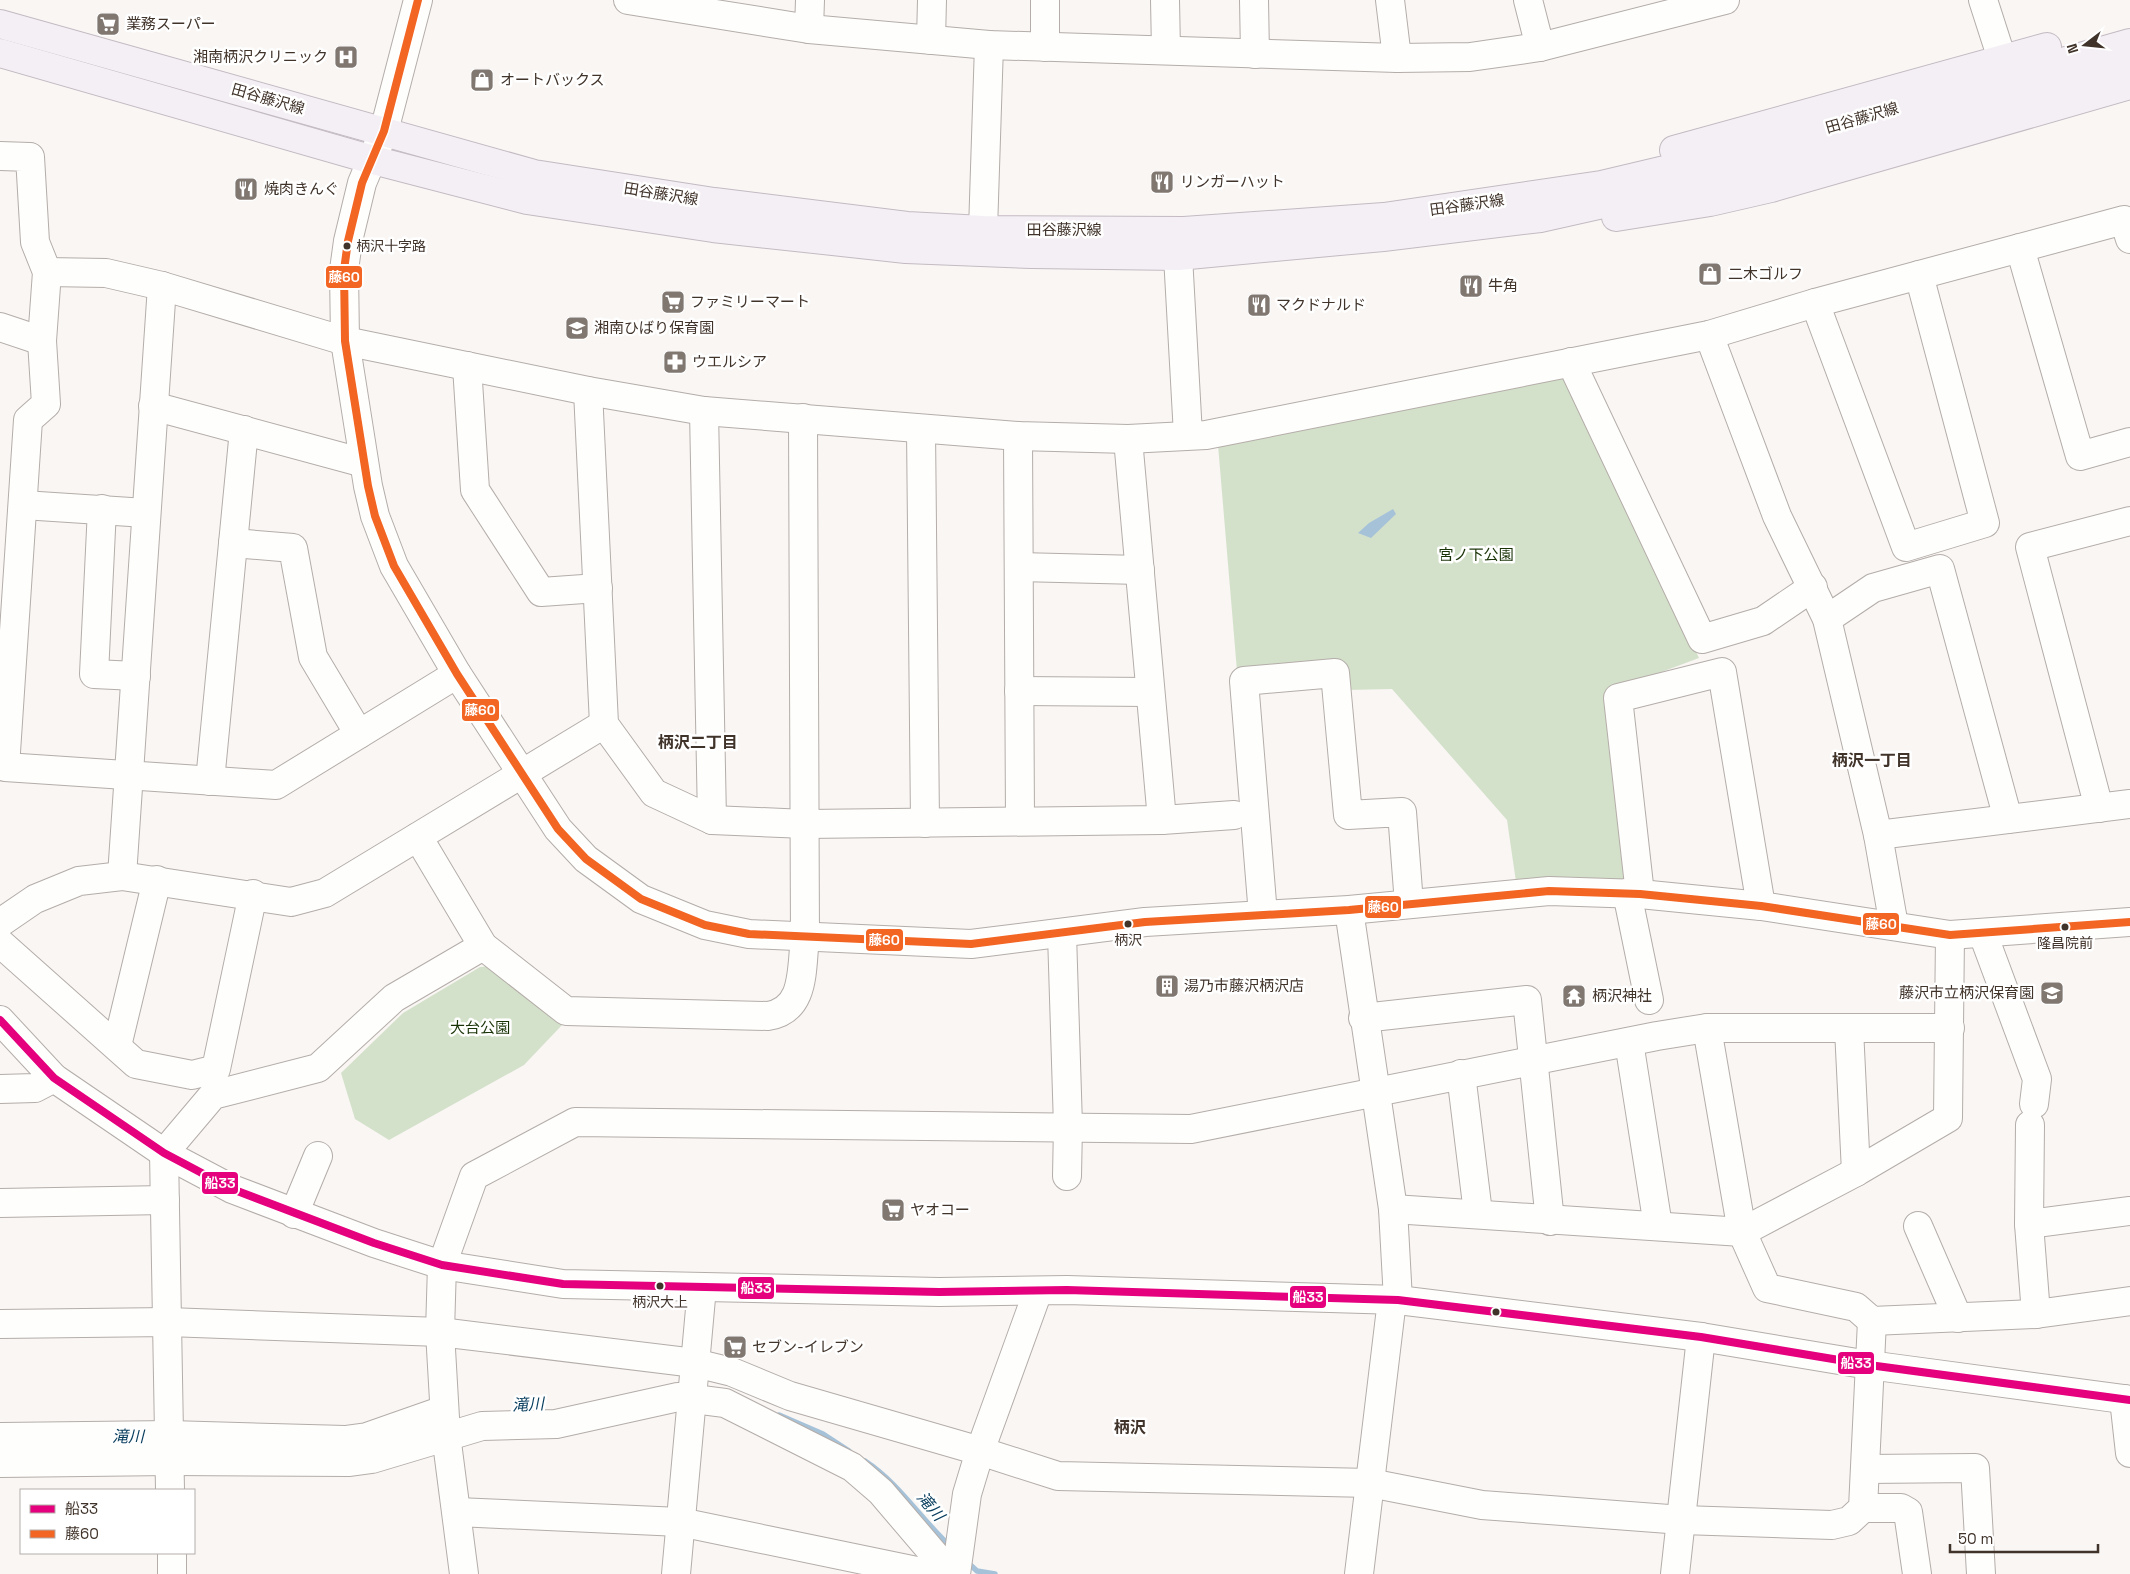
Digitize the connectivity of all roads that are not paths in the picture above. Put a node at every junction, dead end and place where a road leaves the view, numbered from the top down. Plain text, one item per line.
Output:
1 (418, 0) edge
2 (628, 0) edge
3 (810, 0) edge
4 (932, 0) edge
5 (1045, 0) edge
6 (1165, 0) edge
7 (1254, 0) edge
8 (1390, 0) edge
9 (1528, 0) edge
10 (1725, 0) edge
11 (1983, 0) edge
12 (681, 5) edge
13 (1647, 10) edge
14 (0, 24) edge
15 (2130, 24) edge
16 (809, 29) junction
17 (931, 40) junction
18 (2130, 43) edge
19 (989, 45) junction
20 (1045, 47) junction
21 (1540, 47) junction
22 (1166, 50) junction
23 (0, 53) edge
24 (1255, 54) junction
25 (1397, 58) junction
26 (2002, 59) junction
27 (2130, 64) edge
28 (2130, 85) edge
29 (384, 132) junction
30 (0, 156) edge
31 (372, 160) junction
32 (1502, 200) junction
33 (1540, 218) junction
34 (983, 230) junction
35 (2130, 239) edge
36 (2020, 248) junction
37 (1178, 256) junction
38 (47, 272) junction
39 (1918, 275) junction
40 (162, 286) junction
41 (1815, 304) junction
42 (0, 326) edge
43 (1708, 335) junction
44 (42, 341) junction
45 (345, 342) junction
46 (1571, 362) junction
47 (466, 366) junction
48 (588, 391) junction
49 (153, 406) junction
50 (704, 411) junction
51 (804, 418) junction
52 (244, 430) junction
53 (921, 430) junction
54 (1188, 435) junction
55 (1018, 436) junction
56 (1128, 439) junction
57 (2130, 442) edge
58 (364, 463) junction
59 (12, 474) edge
60 (22, 505) junction
61 (102, 509) junction
62 (146, 513) junction
63 (2130, 521) edge
64 (233, 543) junction
65 (1019, 567) junction
66 (1140, 570) junction
67 (1813, 587) junction
68 (598, 588) junction
69 (1827, 619) junction
70 (457, 674) junction
71 (136, 676) junction
72 (1019, 692) junction
73 (1150, 692) junction
74 (604, 724) junction
75 (359, 734) junction
76 (521, 774) junction
77 (129, 775) junction
78 (210, 781) junction
79 (2130, 804) edge
80 (2099, 808) junction
81 (1234, 814) dead end
82 (2008, 819) junction
83 (712, 820) junction
84 (1162, 820) junction
85 (1020, 821) junction
86 (925, 823) junction
87 (806, 824) junction
88 (1878, 835) junction
89 (418, 837) junction
90 (122, 876) junction
91 (157, 880) junction
92 (253, 894) junction
93 (1634, 894) junction
94 (1409, 904) junction
95 (1761, 906) junction
96 (1349, 910) junction
97 (1263, 915) junction
98 (2130, 922) edge
99 (0, 924) edge
100 (1894, 926) junction
101 (1062, 934) junction
102 (1983, 934) junction
103 (1950, 935) junction
104 (805, 938) junction
105 (0, 943) edge
106 (483, 946) junction
107 (1649, 1000) dead end
108 (1364, 1018) junction
109 (0, 1020) edge
110 (1707, 1028) junction
111 (1950, 1028) junction
112 (1849, 1029) junction
113 (1629, 1042) junction
114 (117, 1046) junction
115 (1533, 1060) junction
116 (1461, 1074) junction
117 (54, 1078) junction
118 (0, 1089) edge
119 (1375, 1092) junction
120 (1068, 1126) junction
121 (164, 1153) junction
122 (318, 1156) dead end
123 (1856, 1172) junction
124 (1067, 1176) dead end
125 (165, 1200) junction
126 (0, 1203) edge
127 (1393, 1209) junction
128 (2130, 1211) edge
129 (1478, 1213) junction
130 (294, 1214) junction
131 (1550, 1221) junction
132 (2029, 1224) junction
133 (1658, 1226) junction
134 (1918, 1226) dead end
135 (1742, 1232) junction
136 (442, 1265) junction
137 (702, 1287) junction
138 (1038, 1291) junction
139 (1395, 1300) junction
140 (2130, 1301) edge
141 (2036, 1314) junction
142 (1958, 1318) junction
143 (1872, 1321) junction
144 (168, 1322) junction
145 (0, 1324) edge
146 (440, 1332) junction
147 (1701, 1337) junction
148 (695, 1363) junction
149 (1869, 1365) junction
150 (692, 1399) junction
151 (2127, 1399) edge
152 (445, 1423) junction
153 (0, 1437) edge
154 (170, 1448) junction
155 (980, 1451) junction
156 (2130, 1453) edge
157 (0, 1463) edge
158 (1866, 1468) junction
159 (1370, 1483) junction
160 (170, 1489) edge
161 (1863, 1508) junction
162 (457, 1512) junction
163 (1682, 1520) junction
164 (680, 1522) junction
165 (172, 1554) edge
166 (172, 1574) edge
167 (464, 1574) edge
168 (676, 1574) edge
169 (931, 1574) edge
170 (951, 1574) edge
171 (956, 1574) edge
172 (1359, 1574) edge
173 (1675, 1574) edge
174 (1916, 1574) edge
175 (1981, 1574) edge

1 - 29 street
2 - 12 street
3 - 16 street
4 - 17 street
5 - 20 street
6 - 22 street
7 - 24 street
8 - 25 street
9 - 21 street
10 - 13 street
11 - 26 street
12 - 16 street
13 - 21 street
14 - 29 main road, 田谷藤沢線
15 - 26 main road
16 - 17 street
17 - 19 street
18 - 32 main road, 田谷藤沢線
19 - 20 street
19 - 34 street
20 - 22 street
21 - 25 street
22 - 24 street
23 - 31 main road, 田谷藤沢線
24 - 25 street
26 - 32 main road
27 - 33 main road, 田谷藤沢線
28 - 33 main road
29 - 31 street
29 - 34 main road, 田谷藤沢線
30 - 38 street
31 - 37 main road, 田谷藤沢線
31 - 45 street
32 - 34 main road, 田谷藤沢線
33 - 37 main road, 田谷藤沢線
35 - 36 street
36 - 39 street
36 - 57 street
37 - 54 street
38 - 40 street
38 - 44 street
39 - 41 street
39 - 41 street
40 - 45 street
40 - 49 street
41 - 43 street
42 - 44 street
43 - 46 street
43 - 67 street
44 - 59 street
45 - 47 street
45 - 58 street
46 - 54 street
46 - 67 street
47 - 48 street
47 - 68 street
48 - 50 street
48 - 68 street
49 - 52 street
49 - 62 street
50 - 51 street
50 - 83 street
51 - 53 street
51 - 87 street
52 - 58 street
52 - 64 street
53 - 55 street
53 - 86 street
54 - 56 street
55 - 56 street
55 - 65 street
56 - 66 street
58 - 70 street
59 - 60 street
60 - 61 street
60 - 77 street
61 - 62 street
61 - 71 street
62 - 71 street
63 - 80 street
64 - 75 street
64 - 78 street
65 - 66 street
65 - 72 street
66 - 73 street
67 - 69 street
68 - 74 street
69 - 82 street
69 - 88 street
70 - 75 street
70 - 76 street
71 - 77 street
72 - 73 street
72 - 85 street
73 - 84 street
74 - 76 street
74 - 83 street
75 - 78 street
76 - 89 street
76 - 104 street
77 - 78 street
77 - 90 street
79 - 80 street
80 - 82 street
81 - 84 street
82 - 88 street
83 - 87 street
84 - 85 street
85 - 86 street
86 - 87 street
87 - 104 street
88 - 100 street
89 - 92 street
89 - 106 street
90 - 91 street
90 - 99 street
91 - 92 street
91 - 114 street
92 - 114 street
93 - 94 street
93 - 95 street
93 - 95 street
93 - 107 street
94 - 96 street
94 - 97 street
95 - 100 street
96 - 97 street
96 - 108 street
97 - 101 street
98 - 102 street
100 - 103 street
101 - 104 street
101 - 120 street
102 - 103 street
102 - 132 street
103 - 111 street
104 - 106 street
105 - 114 street
106 - 121 street
108 - 115 street
108 - 119 street
109 - 117 street
110 - 112 street
110 - 113 street
110 - 135 street
111 - 112 street
111 - 123 street
112 - 123 street
113 - 115 street
113 - 133 street
115 - 116 street
115 - 131 street
116 - 119 street
116 - 129 street
117 - 118 street
117 - 121 street
119 - 120 street
119 - 127 street
120 - 124 street
120 - 136 street
121 - 125 street
121 - 130 street
122 - 130 street
123 - 135 street
125 - 126 street
125 - 144 street
127 - 129 street
127 - 139 street
128 - 132 street
129 - 131 street
130 - 136 street
131 - 133 street
132 - 141 street
133 - 135 street
134 - 142 street
135 - 143 street
136 - 137 street
136 - 146 street
137 - 138 street
137 - 148 street
138 - 139 street
138 - 155 street
139 - 147 street
139 - 159 street
140 - 141 street
141 - 142 street
142 - 143 street
143 - 149 street
144 - 145 street
144 - 146 street
144 - 154 street
146 - 148 street
146 - 152 street
147 - 149 street
147 - 163 street
148 - 150 street
148 - 155 street
149 - 151 street
149 - 158 street
150 - 152 street
150 - 164 street
150 - 170 street
151 - 156 street
152 - 154 street
152 - 162 street
153 - 154 street
154 - 157 street
154 - 160 street
155 - 159 street
155 - 171 street
158 - 161 street
158 - 175 street
159 - 163 street
159 - 172 street
161 - 163 street
161 - 174 street
162 - 164 street
162 - 167 street
163 - 173 street
164 - 168 street
164 - 169 street
165 - 166 street

